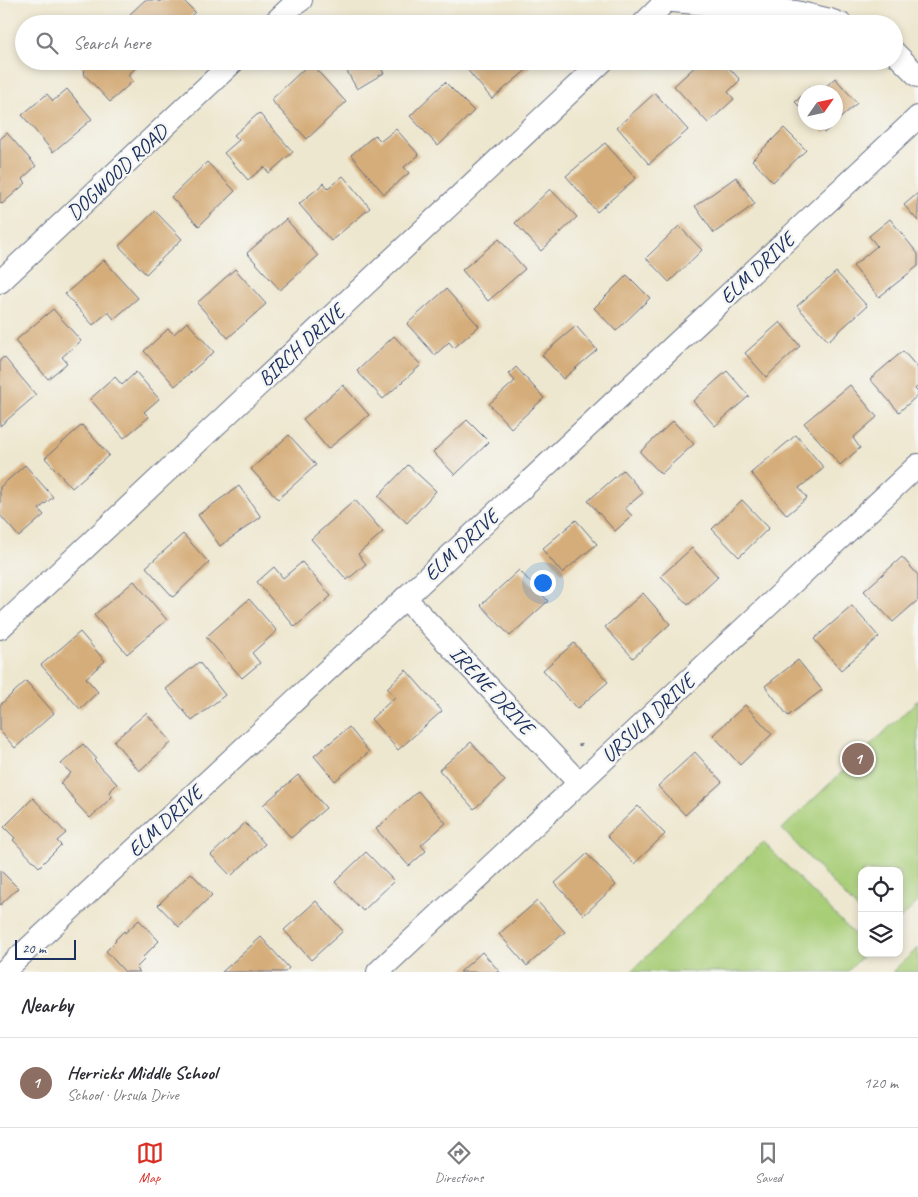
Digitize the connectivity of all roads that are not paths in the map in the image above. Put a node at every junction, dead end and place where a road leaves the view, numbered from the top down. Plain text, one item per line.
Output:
1 (300, 0) edge
2 (662, 0) edge
3 (667, 0) edge
4 (282, 15) edge
5 (652, 15) edge
6 (809, 15) edge
7 (903, 61) edge
8 (224, 70) edge
9 (593, 70) edge
10 (918, 76) edge
11 (918, 117) edge
12 (0, 282) edge
13 (918, 465) edge
14 (405, 598) junction
15 (0, 628) edge
16 (579, 783) junction
17 (3, 972) edge
18 (378, 972) edge

1 - 4 street
2 - 3 street
3 - 5 street
3 - 6 street
7 - 10 street
8 - 12 street, DOGWOOD ROAD
9 - 15 street, BIRCH DRIVE
11 - 14 street, ELM DRIVE
13 - 16 street, URSULA DRIVE
14 - 16 street, IRENE DRIVE
14 - 17 street, ELM DRIVE
16 - 18 street, URSULA DRIVE

